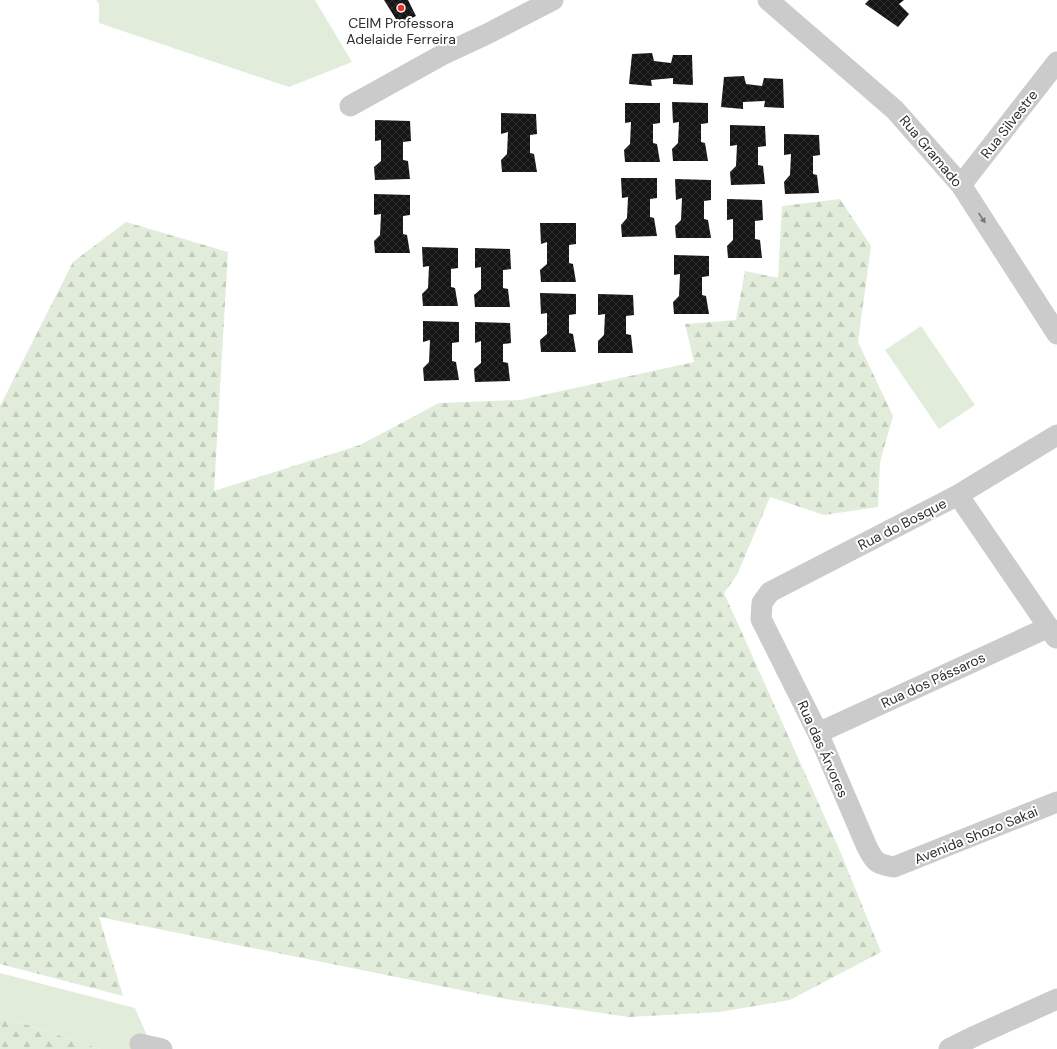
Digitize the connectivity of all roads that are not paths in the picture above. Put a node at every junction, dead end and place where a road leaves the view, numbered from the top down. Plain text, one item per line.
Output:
1 (553, 0) edge
2 (768, 0) edge
3 (1057, 62) edge
4 (350, 106) dead end
5 (960, 185) junction
6 (1057, 334) edge
7 (1057, 435) edge
8 (958, 495) junction
9 (761, 619) joint
10 (1053, 633) edge
11 (818, 733) junction
12 (1057, 802) edge
13 (894, 867) joint
14 (1057, 998) edge
15 (140, 1044) dead end
16 (162, 1049) edge
17 (949, 1049) edge

1 - 4 street
2 - 5 street, Rua Gramado
3 - 5 street, Rua Silvestre
5 -> 6 street, Rua Gramado
7 - 8 street, Rua do Bosque
8 - 9 street, Rua do Bosque
8 - 10 street
9 - 11 street, Rua das Árvores
10 - 11 street, Rua dos Pássaros
11 - 13 street, Rua das Árvores
12 - 13 street, Avenida Shozo Sakai
14 - 17 street
15 - 16 street

